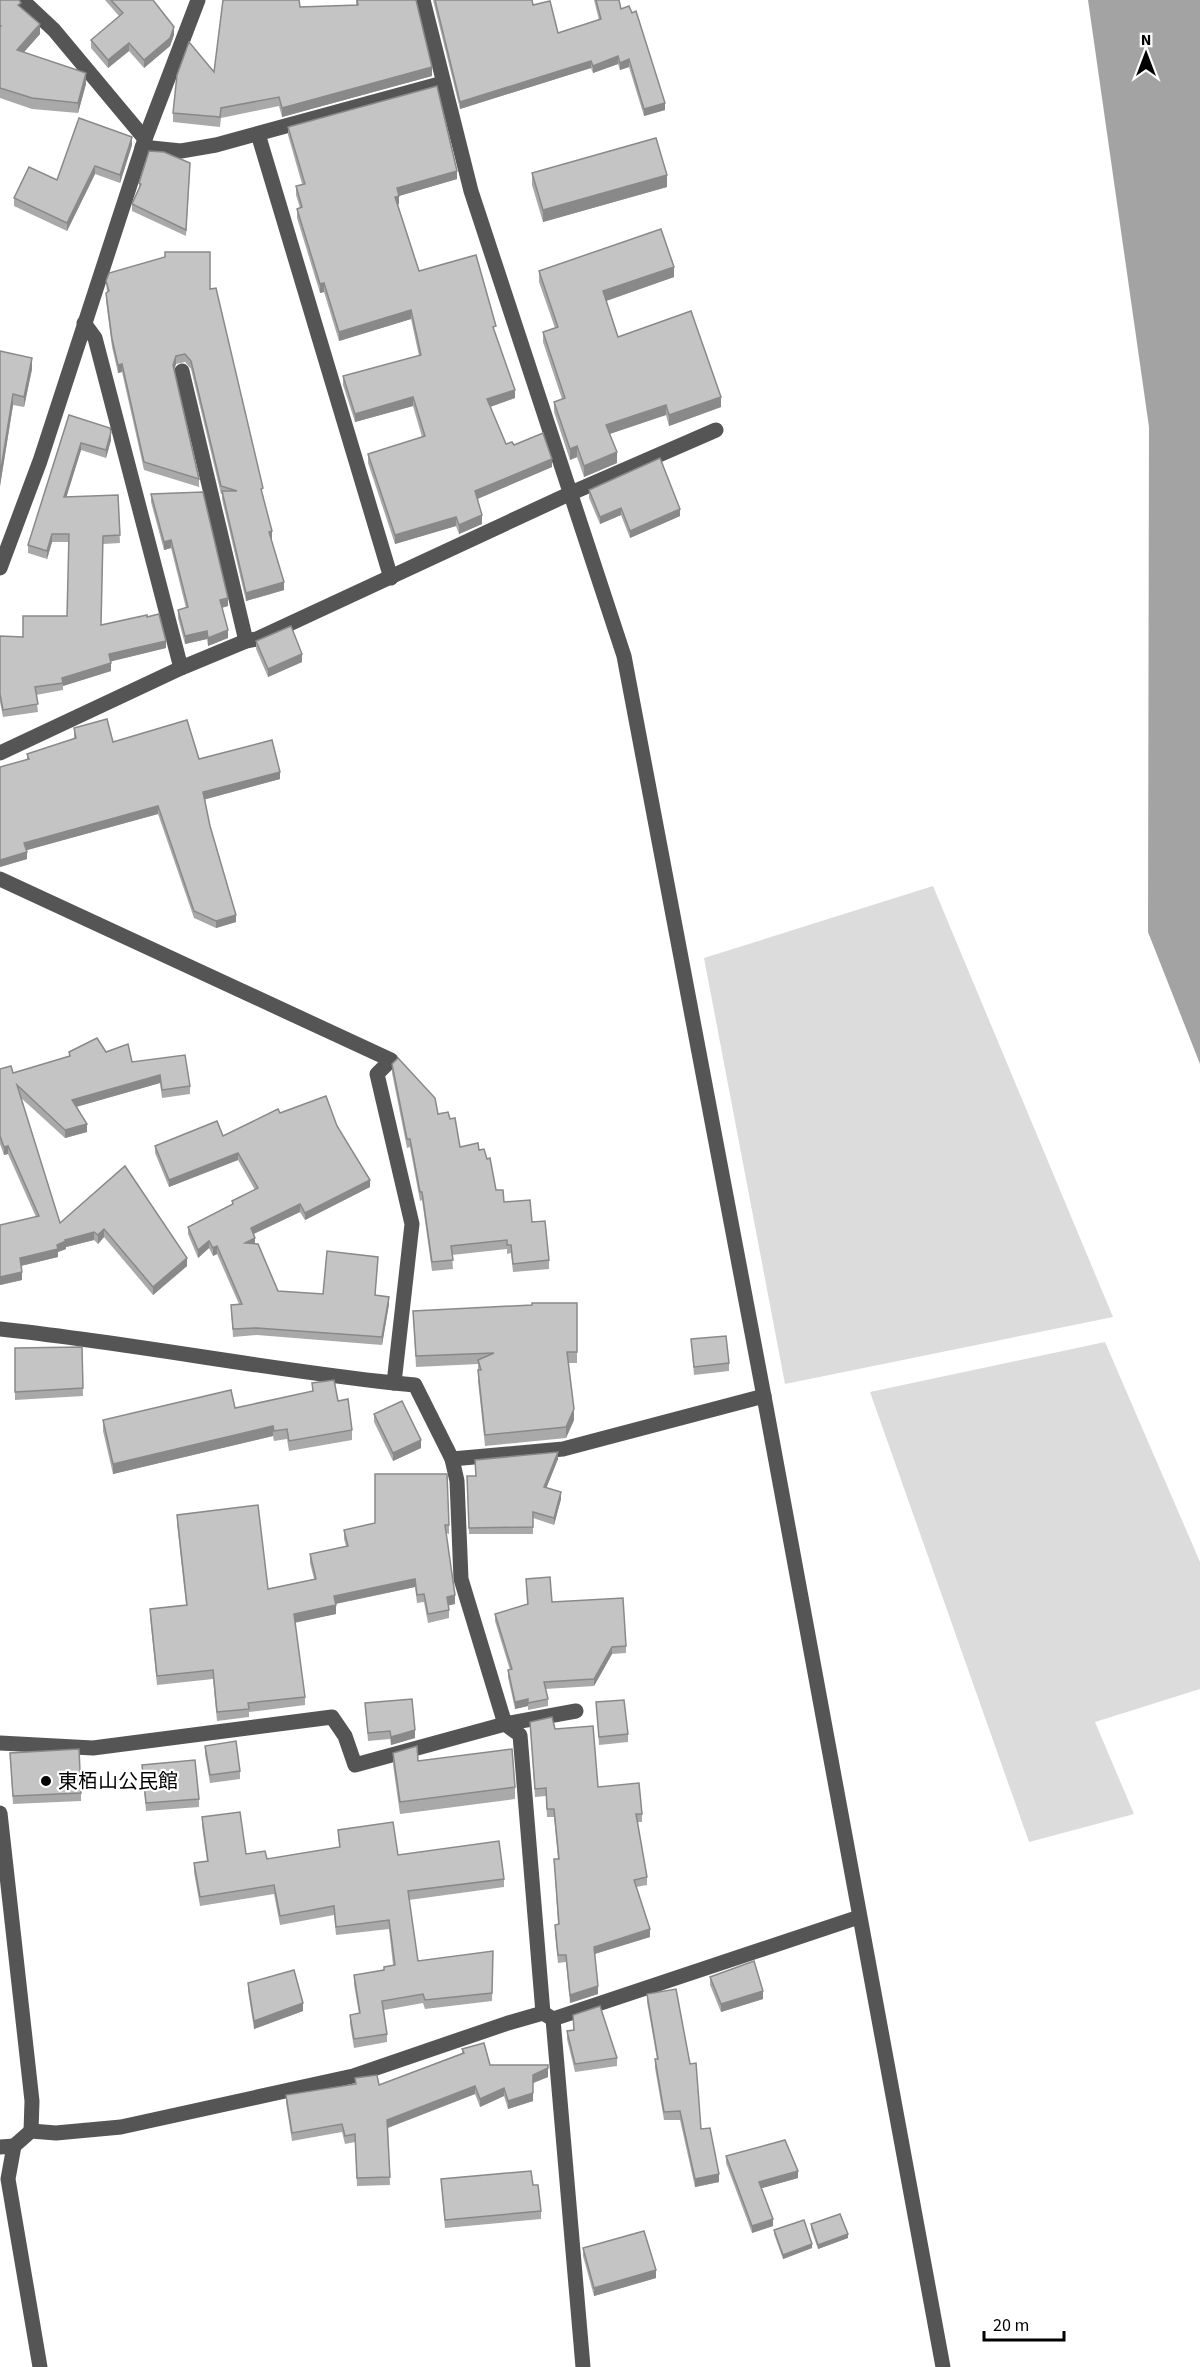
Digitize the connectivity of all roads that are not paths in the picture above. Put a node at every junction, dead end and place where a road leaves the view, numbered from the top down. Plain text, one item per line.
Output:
1 (22, 0) edge
2 (198, 0) edge
3 (423, 0) edge
4 (443, 83) junction
5 (258, 134) junction
6 (144, 143) junction
7 (84, 323) junction
8 (182, 371) dead end
9 (716, 430) dead end
10 (568, 494) junction
11 (0, 568) edge
12 (391, 578) junction
13 (246, 642) junction
14 (181, 668) junction
15 (0, 753) edge
16 (0, 879) edge
17 (0, 1329) edge
18 (394, 1383) junction
19 (764, 1396) junction
20 (452, 1459) junction
21 (576, 1711) dead end
22 (505, 1724) junction
23 (0, 1743) edge
24 (0, 1813) edge
25 (859, 1917) junction
26 (548, 2016) junction
27 (31, 2131) junction
28 (7, 2146) edge
29 (40, 2367) edge
30 (582, 2367) edge
31 (943, 2367) edge

1 - 6 street
2 - 6 street
3 - 4 street
4 - 5 street
4 - 10 street
5 - 6 street
5 - 12 street
6 - 7 street
7 - 11 street
7 - 14 street
8 - 13 street
9 - 10 street
10 - 12 street
10 - 19 street
12 - 13 street
13 - 14 street
14 - 15 street
16 - 18 street
17 - 18 street
18 - 20 street
19 - 20 street
19 - 25 street
20 - 22 street
21 - 22 street
22 - 23 street
22 - 26 street
24 - 27 street
25 - 26 street
25 - 31 street
26 - 27 street
26 - 30 street
27 - 28 street
28 - 29 street

